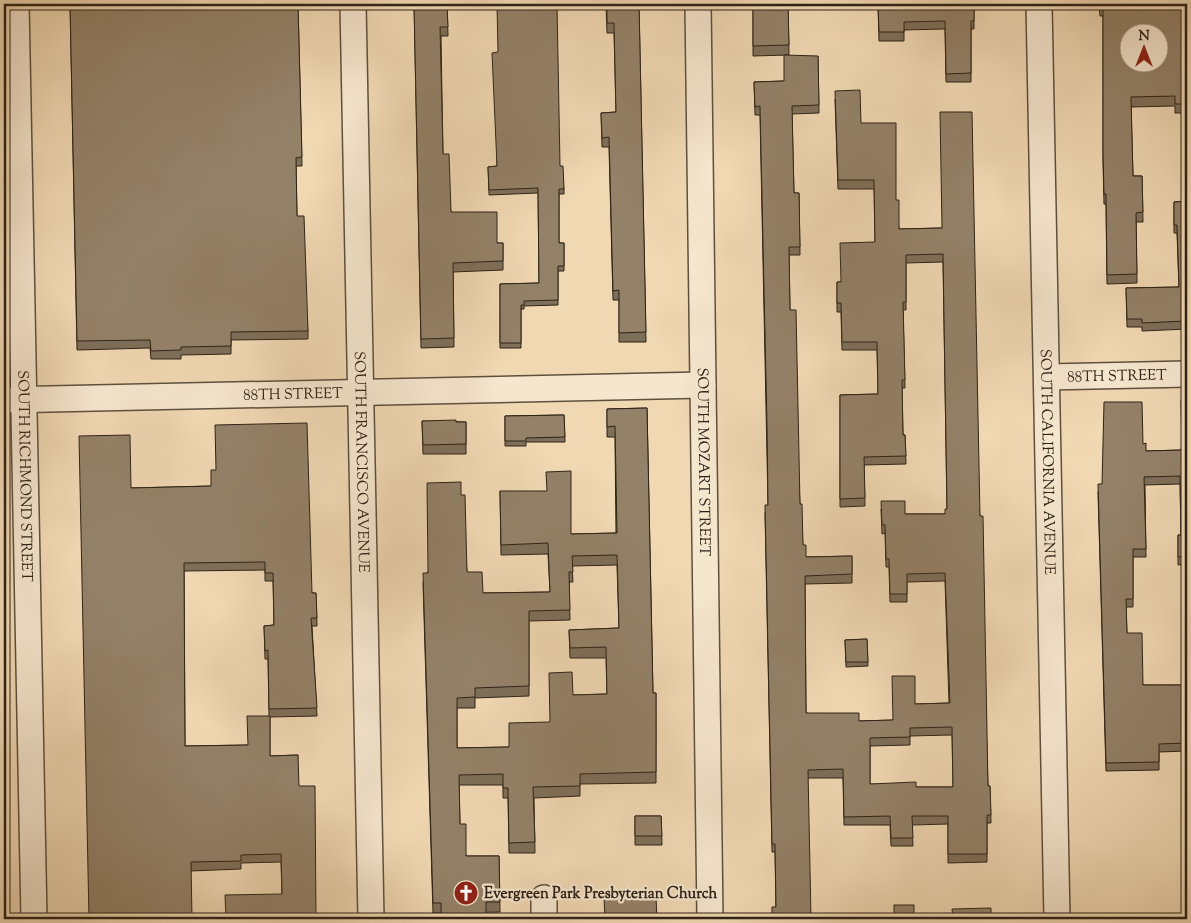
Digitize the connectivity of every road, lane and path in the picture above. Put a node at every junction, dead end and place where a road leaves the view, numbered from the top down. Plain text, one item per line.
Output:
1 (16, 4) edge
2 (353, 4) edge
3 (698, 4) edge
4 (1039, 4) edge
5 (1187, 374) edge
6 (1047, 377) junction
7 (703, 385) junction
8 (360, 392) junction
9 (14, 400) edge
10 (34, 919) edge
11 (371, 919) edge
12 (710, 919) edge
13 (1057, 919) edge

1 - 9 street, SOUTH RICHMOND STREET
2 - 8 street, SOUTH FRANCISCO AVENUE
3 - 7 street, SOUTH MOZART STREET
4 - 6 street, SOUTH CALIFORNIA AVENUE
5 - 6 street, 88TH STREET
6 - 13 street, SOUTH CALIFORNIA AVENUE
7 - 8 street, 88TH STREET
7 - 12 street, SOUTH MOZART STREET
8 - 9 street, 88TH STREET
8 - 11 street, SOUTH FRANCISCO AVENUE
9 - 10 street, SOUTH RICHMOND STREET

